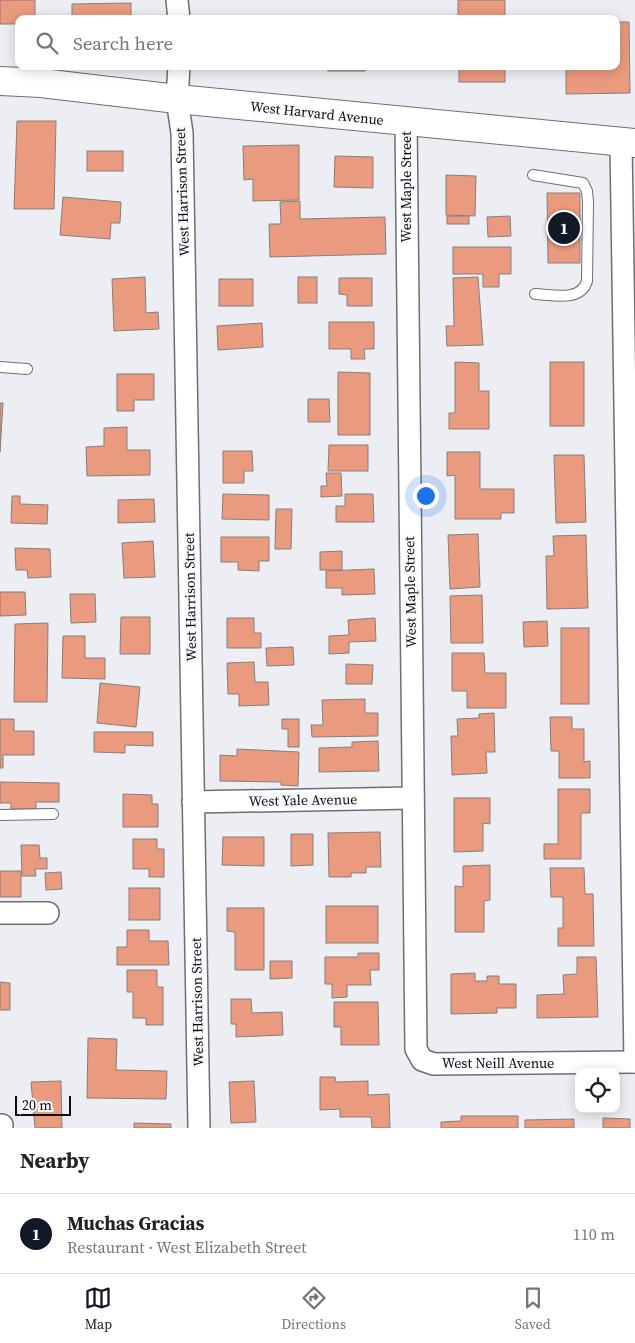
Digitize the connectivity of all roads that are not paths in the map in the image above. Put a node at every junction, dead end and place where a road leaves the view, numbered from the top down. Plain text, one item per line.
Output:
1 (177, 0) edge
2 (178, 15) edge
3 (179, 70) edge
4 (0, 81) edge
5 (176, 99) junction
6 (406, 121) junction
7 (628, 143) edge
8 (533, 175) dead end
9 (535, 294) dead end
10 (0, 367) edge
11 (27, 369) dead end
12 (412, 798) junction
13 (193, 802) junction
14 (53, 814) dead end
15 (0, 816) edge
16 (0, 913) edge
17 (48, 913) dead end
18 (422, 1060) joint
19 (635, 1062) edge
20 (199, 1128) edge

1 - 2 street
3 - 5 street, West Harrison Street
4 - 5 main road, West Harvard Avenue
5 - 6 main road, West Harvard Avenue
5 - 13 street, West Harrison Street
6 - 7 main road, West Harvard Avenue
6 - 12 street, West Maple Street
7 - 19 street
8 - 9 lane
10 - 11 lane
12 - 13 street, West Yale Avenue
12 - 18 street, West Maple Street
13 - 20 street, West Harrison Street
14 - 15 lane
16 - 17 street
18 - 19 street, West Neill Avenue

